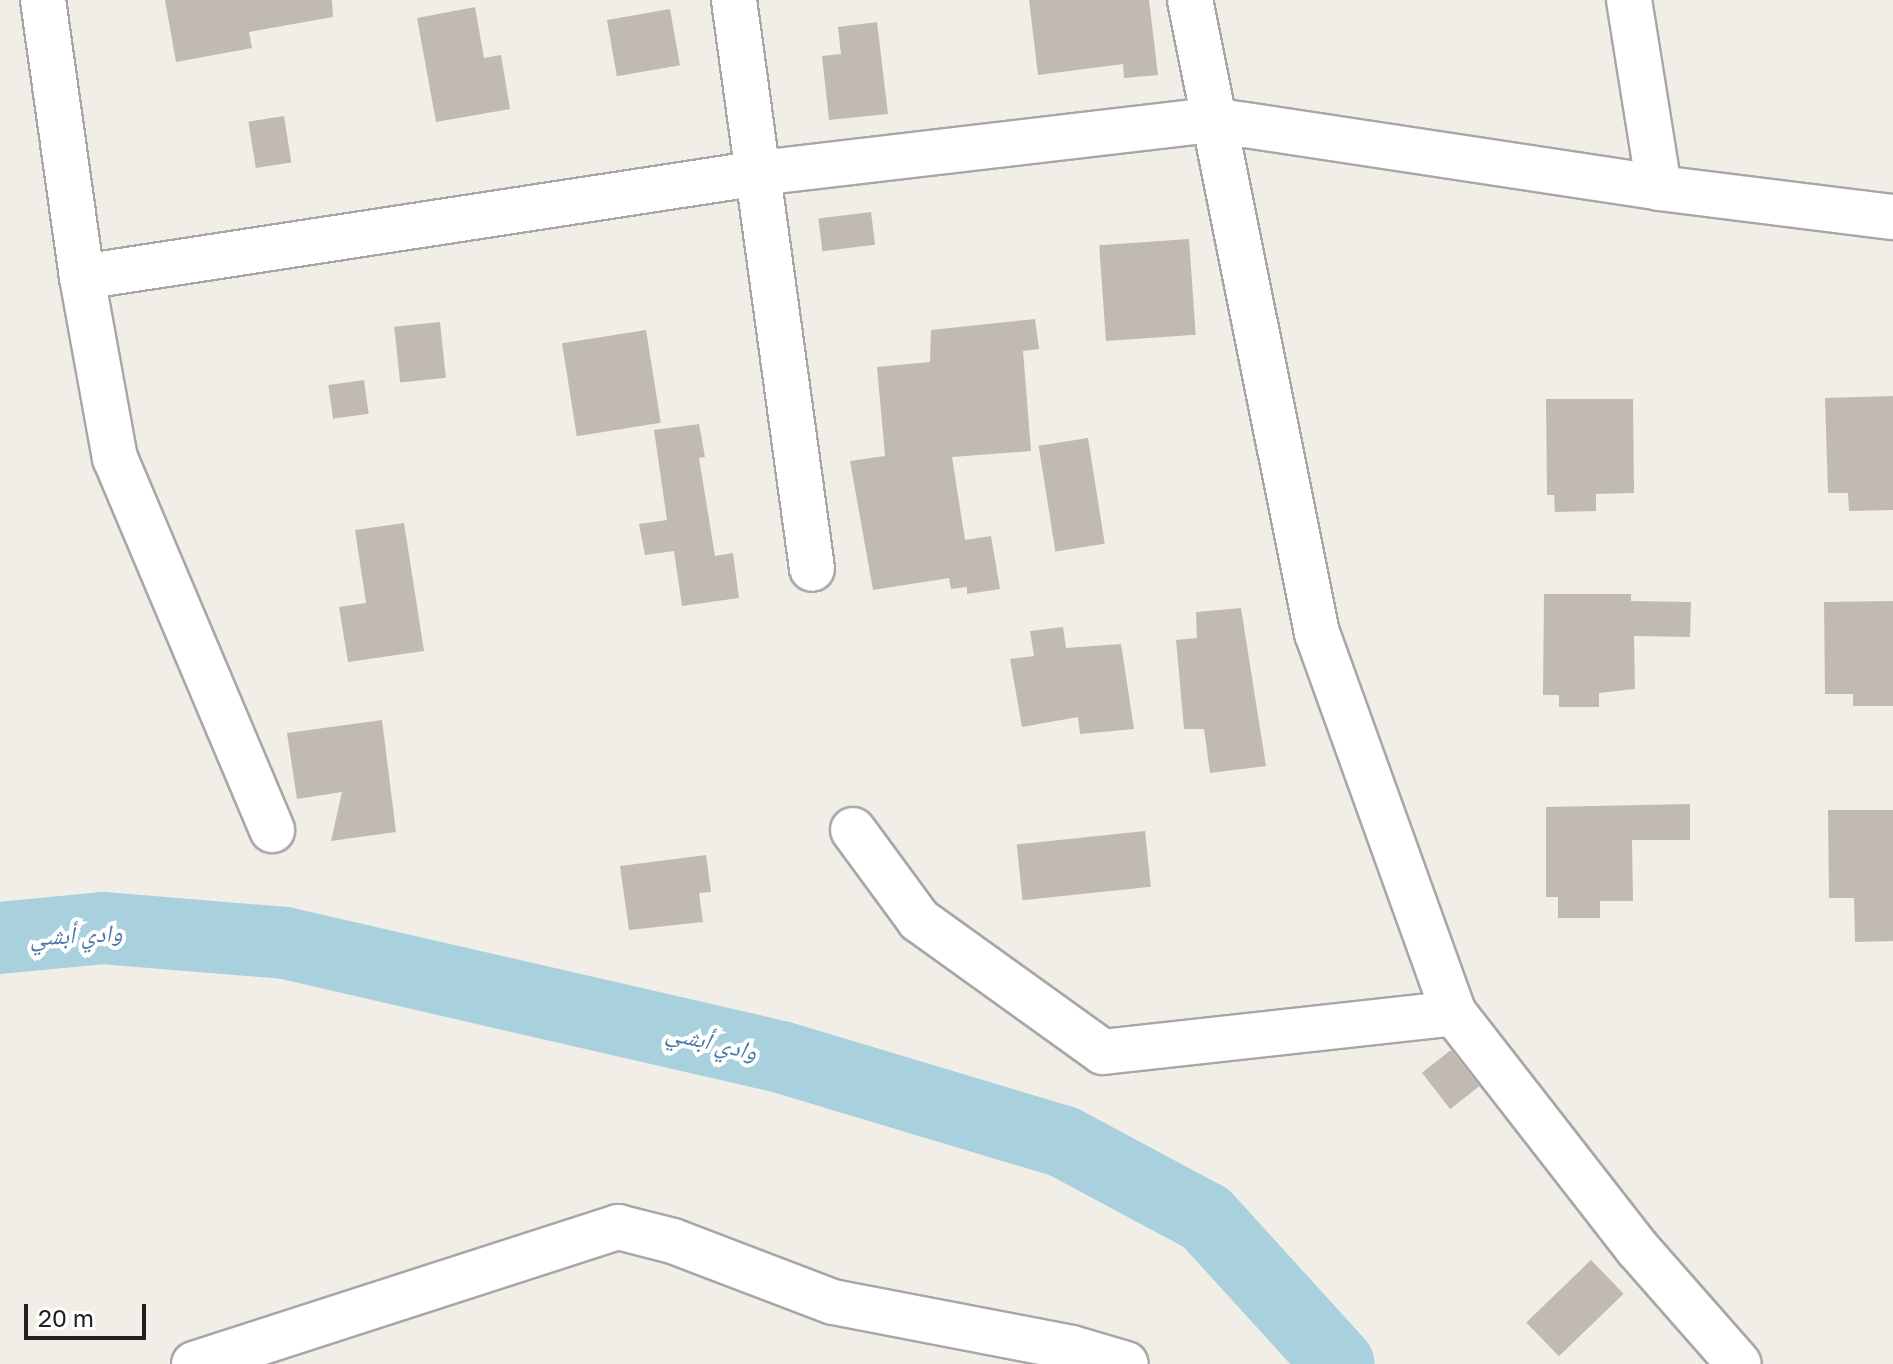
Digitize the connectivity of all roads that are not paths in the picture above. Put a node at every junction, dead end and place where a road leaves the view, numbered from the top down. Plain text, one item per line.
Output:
1 (43, 0) edge
2 (734, 0) edge
3 (1190, 0) edge
4 (1629, 0) edge
5 (1212, 120) junction
6 (759, 173) junction
7 (1659, 188) junction
8 (1893, 217) edge
9 (82, 277) junction
10 (812, 569) dead end
11 (272, 830) dead end
12 (853, 830) dead end
13 (1454, 1013) junction
14 (194, 1364) edge
15 (1126, 1364) edge
16 (1739, 1364) edge

1 - 9 street
2 - 6 street
3 - 5 street
4 - 7 street
5 - 6 street
5 - 7 street
5 - 13 street
6 - 9 street
6 - 10 street
7 - 8 street
9 - 11 street
12 - 13 street
13 - 16 street
14 - 15 street

